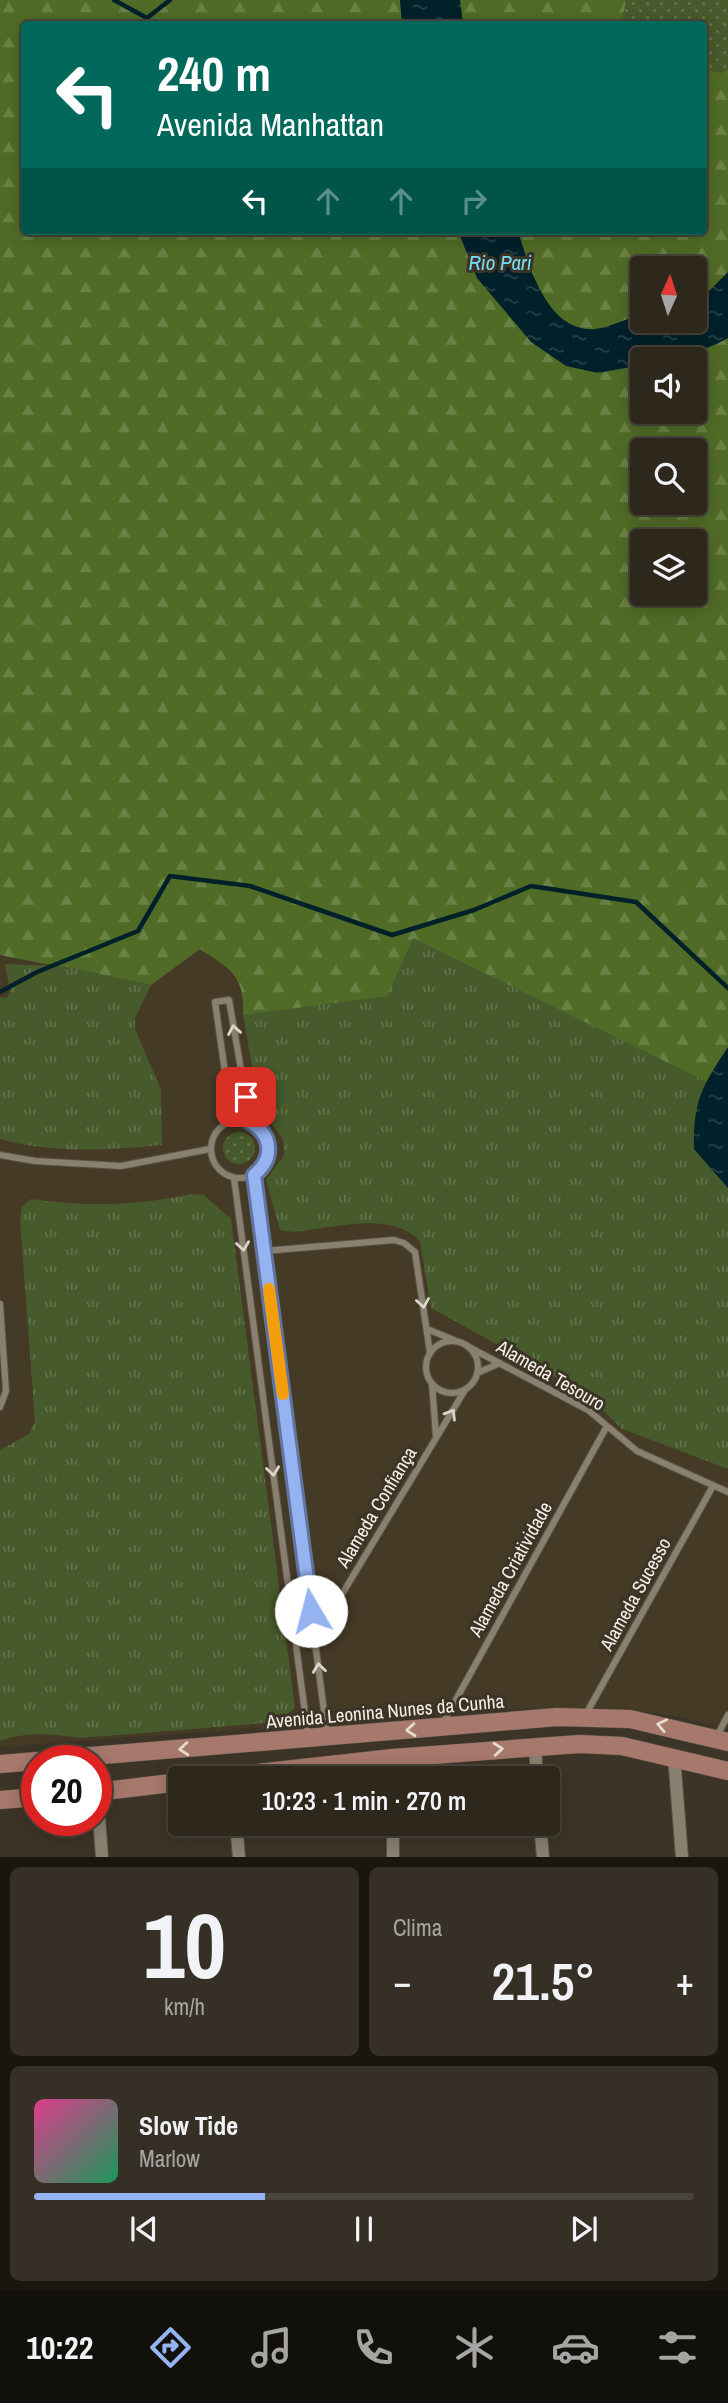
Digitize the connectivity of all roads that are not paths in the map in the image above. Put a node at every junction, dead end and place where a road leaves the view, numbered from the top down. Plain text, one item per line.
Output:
1 (232, 1121) junction
2 (250, 1122) junction
3 (210, 1149) junction
4 (0, 1155) edge
5 (254, 1175) junction
6 (234, 1178) junction
7 (264, 1251) junction
8 (0, 1304) edge
9 (427, 1329) junction
10 (459, 1342) junction
11 (467, 1346) junction
12 (430, 1353) junction
13 (500, 1363) junction
14 (477, 1373) junction
15 (432, 1384) junction
16 (465, 1390) junction
17 (2, 1404) edge
18 (607, 1426) junction
19 (436, 1438) junction
20 (713, 1486) junction
21 (728, 1492) edge
22 (315, 1639) junction
23 (728, 1715) edge
24 (585, 1716) junction
25 (441, 1727) junction
26 (327, 1735) junction
27 (309, 1738) junction
28 (722, 1740) edge
29 (535, 1746) junction
30 (112, 1754) edge
31 (674, 1756) junction
32 (393, 1758) junction
33 (21, 1762) edge
34 (0, 1764) edge
35 (325, 1766) edge
36 (393, 1766) edge
37 (536, 1766) edge
38 (728, 1771) edge
39 (168, 1783) edge
40 (112, 1790) edge
41 (21, 1798) edge
42 (0, 1800) edge
43 (100, 1836) edge
44 (237, 1836) edge
45 (393, 1836) edge
46 (541, 1836) edge
47 (102, 1857) edge
48 (239, 1857) edge
49 (393, 1857) edge
50 (543, 1857) edge
51 (682, 1857) edge

1 - 2 lane
2 -> 1 lane
1 - 3 lane
2 - 5 lane
3 - 4 lane
3 - 6 lane
5 - 6 lane
5 - 7 lane
6 -> 27 lane
7 -> 9 lane
7 - 22 lane
8 - 17 lane
9 - 10 lane
9 - 12 lane
10 - 11 lane
10 - 12 lane
11 - 13 lane, Alameda Tesouro
11 - 14 lane
12 - 15 lane
13 - 14 lane
13 - 18 lane, Alameda Tesouro
14 - 16 lane
15 - 16 lane
15 - 19 lane
19 -> 16 lane, Alameda Confiança
18 - 20 lane, Alameda Tesouro
18 - 25 lane, Alameda Criatividade
19 - 22 lane, Alameda Confiança
20 - 21 lane, Alameda Tesouro
20 - 24 lane, Alameda Sucesso
26 -> 22 lane
23 - 28 lane
24 - 25 street, Avenida Leonina Nunes da Cunha
28 -> 24 street, Avenida Leonina Nunes da Cunha
25 -> 26 street, Avenida Leonina Nunes da Cunha
26 - 27 street, Avenida Leonina Nunes da Cunha
27 -> 30 street, Avenida Leonina Nunes da Cunha
29 - 31 street
32 -> 29 street
29 - 37 street
31 - 38 street
31 - 51 street
32 - 35 street
32 - 36 street
33 - 34 street
39 - 40 street
41 - 42 street
43 - 47 street
44 - 48 street
45 - 49 street
46 - 50 street

